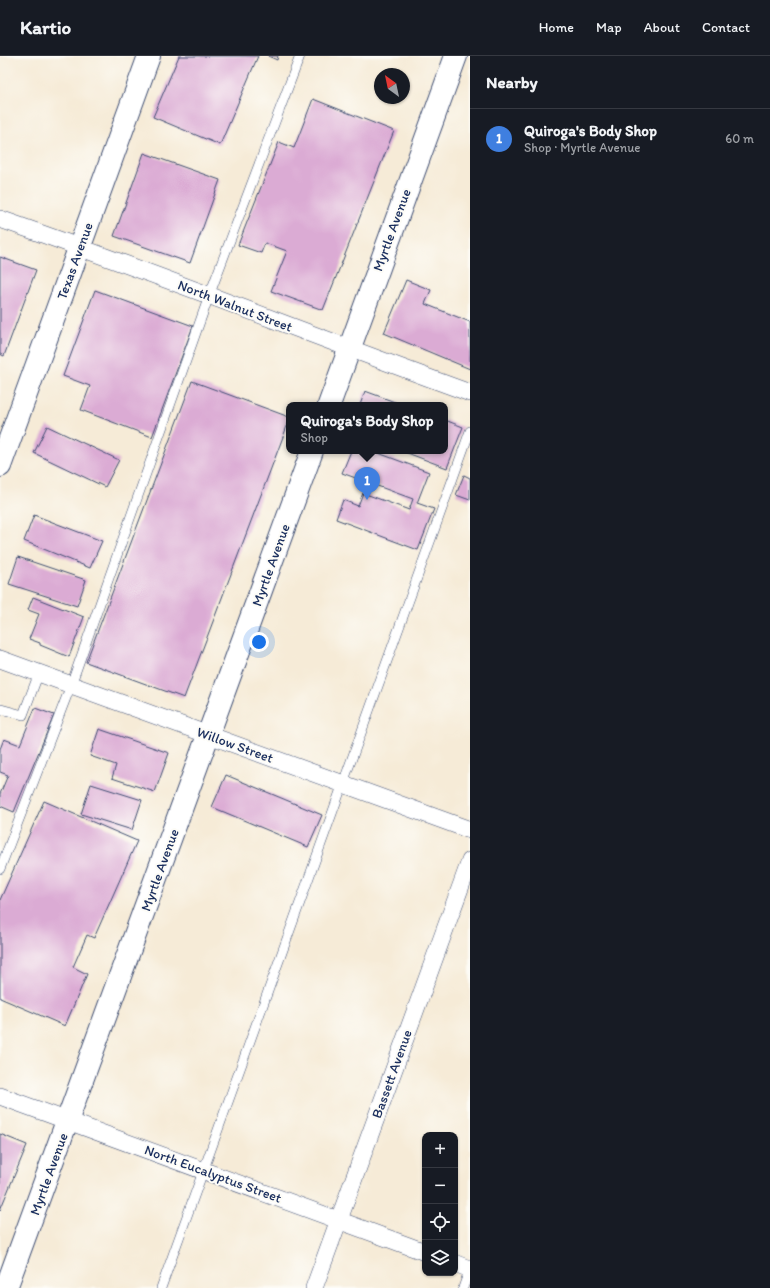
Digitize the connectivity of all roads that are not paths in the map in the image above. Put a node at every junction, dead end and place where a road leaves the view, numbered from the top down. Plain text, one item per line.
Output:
1 (149, 56) edge
2 (300, 56) edge
3 (456, 56) edge
4 (0, 219) edge
5 (79, 247) junction
6 (209, 296) junction
7 (349, 349) junction
8 (470, 393) edge
9 (330, 402) edge
10 (470, 431) edge
11 (311, 454) edge
12 (0, 466) edge
13 (0, 659) edge
14 (39, 673) junction
15 (71, 685) junction
16 (0, 711) edge
17 (209, 735) junction
18 (342, 784) junction
19 (470, 830) edge
20 (470, 861) edge
21 (0, 869) edge
22 (0, 1096) edge
23 (68, 1121) junction
24 (204, 1170) junction
25 (339, 1220) junction
26 (422, 1251) edge
27 (458, 1264) edge
28 (470, 1269) edge
29 (6, 1288) edge
30 (161, 1288) edge
31 (314, 1288) edge
32 (463, 1288) edge

1 - 5 street, Texas Avenue
2 - 6 lane
3 - 7 street, Myrtle Avenue
4 - 5 street, North Walnut Street
5 - 6 street, North Walnut Street
5 - 12 street, Texas Avenue
6 - 7 street, North Walnut Street
6 - 15 lane
7 - 8 street, North Walnut Street
7 - 9 street, Myrtle Avenue
10 - 18 lane
11 - 17 street, Myrtle Avenue
13 - 14 street, Willow Street
14 - 15 street, Willow Street
14 - 16 lane
15 - 17 street, Willow Street
15 - 21 lane
17 - 18 street, Willow Street
17 - 23 street, Myrtle Avenue
18 - 19 street, Willow Street
18 - 24 lane
20 - 25 street, Bassett Avenue
22 - 23 street, North Eucalyptus Street
23 - 24 street, North Eucalyptus Street
23 - 29 street, Myrtle Avenue
24 - 25 street, North Eucalyptus Street
24 - 30 lane
25 - 26 street, North Eucalyptus Street
25 - 31 street, Bassett Avenue
27 - 28 street
28 - 32 lane

